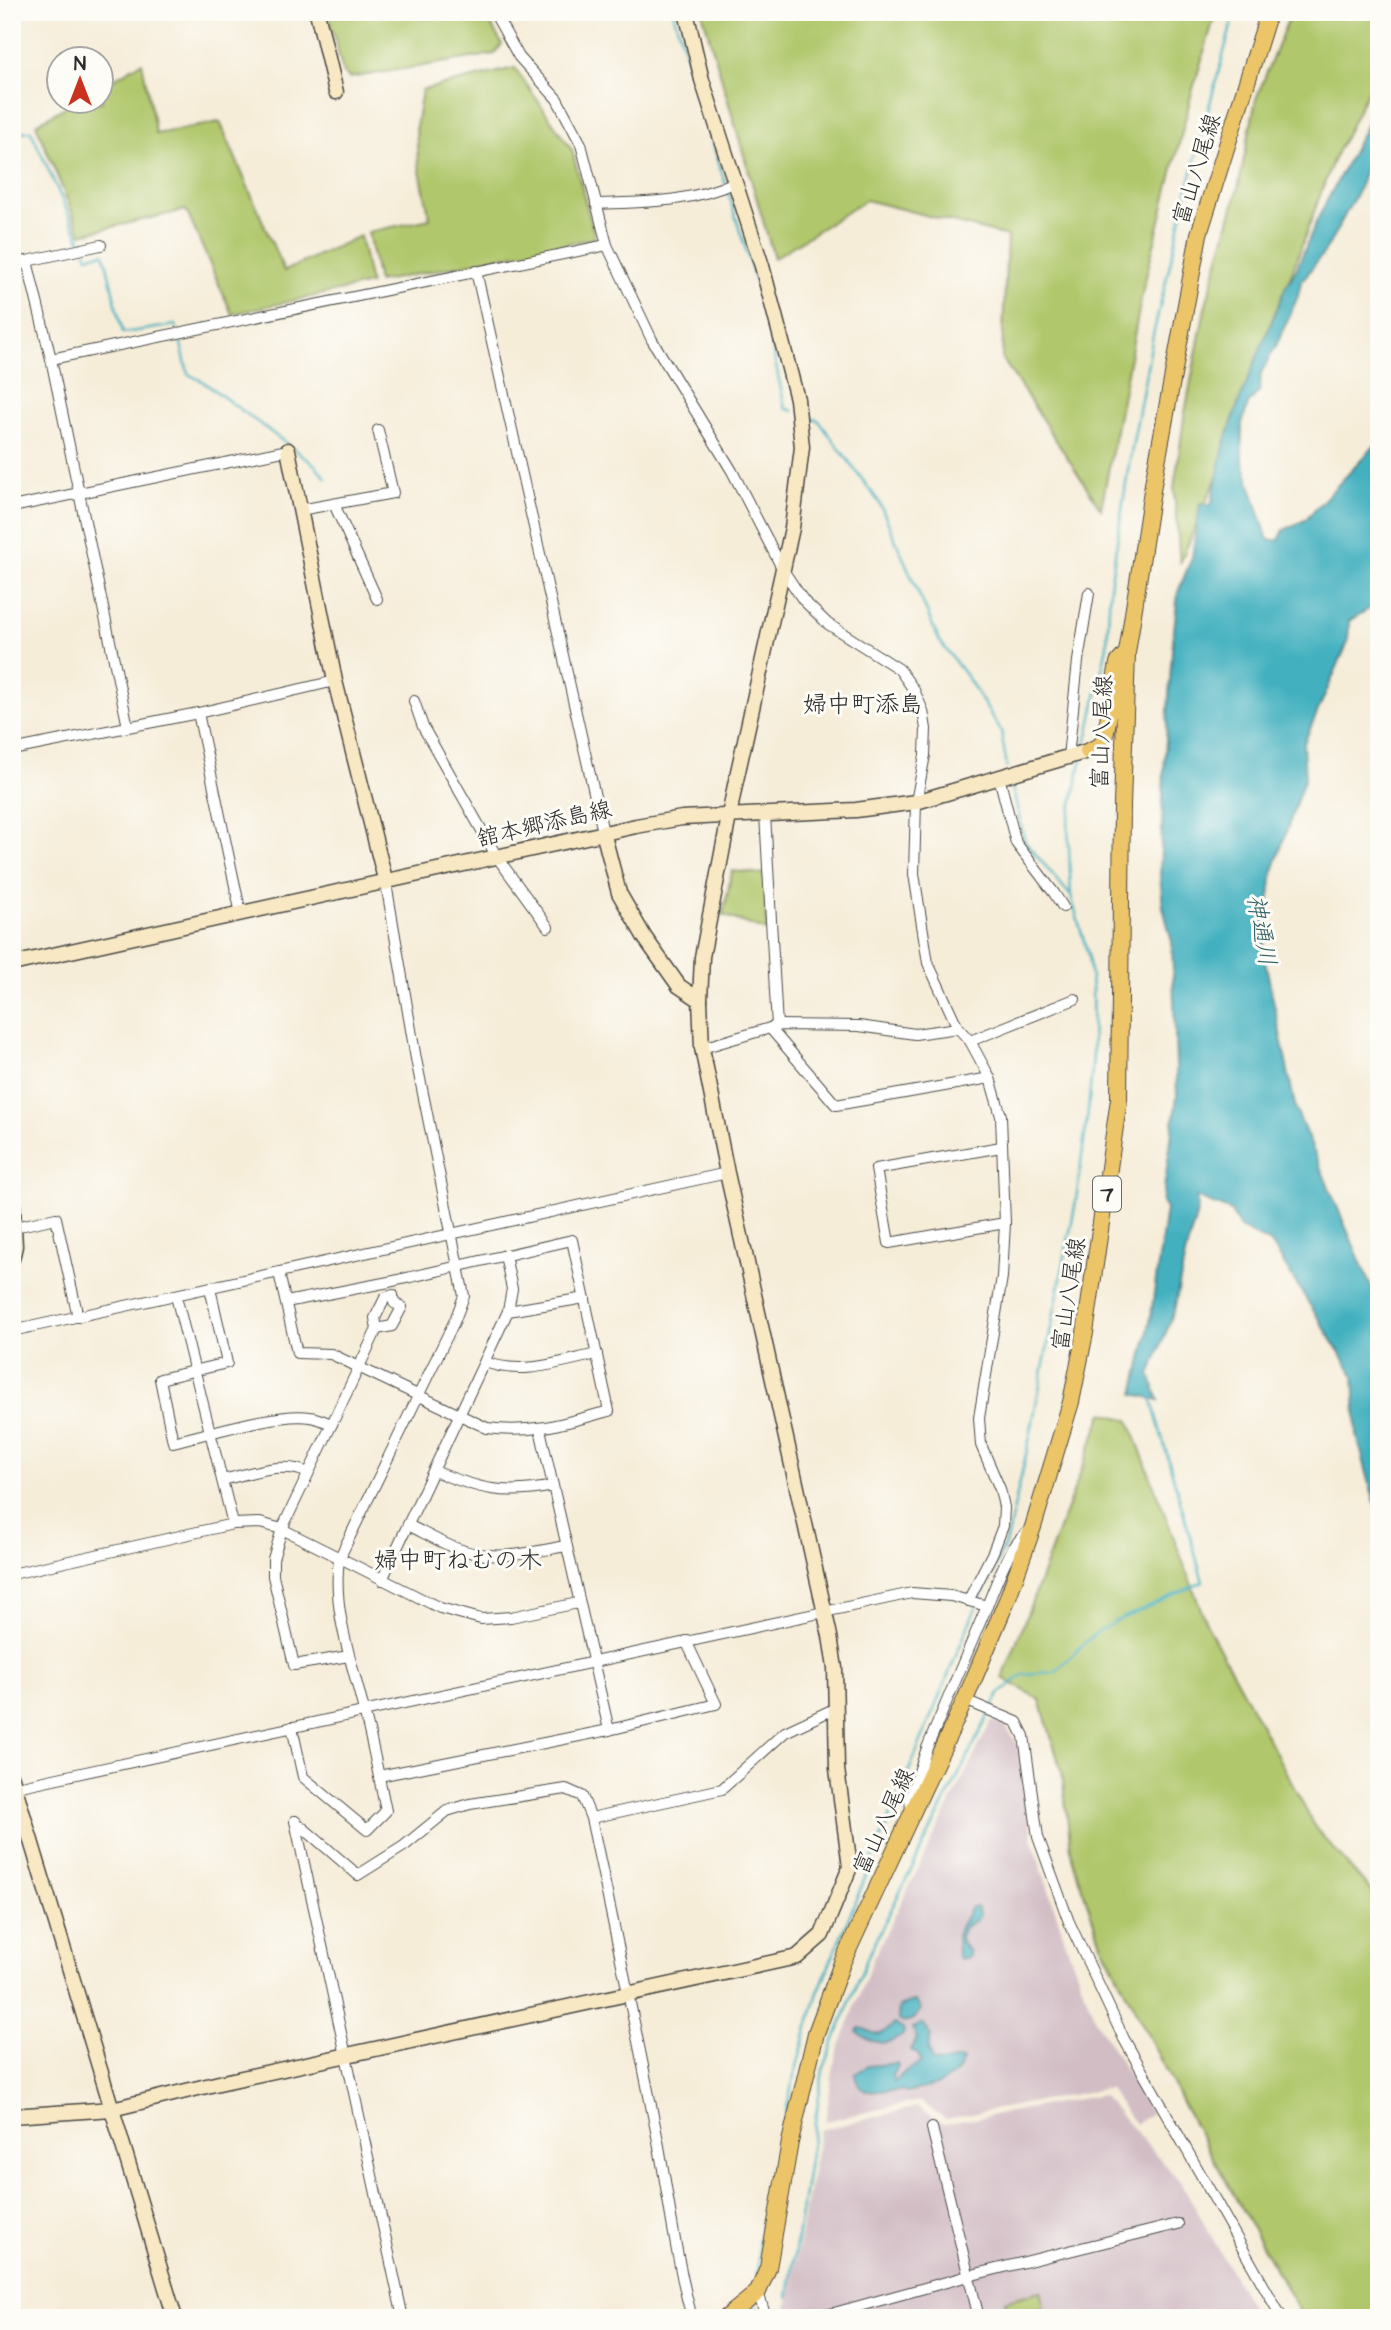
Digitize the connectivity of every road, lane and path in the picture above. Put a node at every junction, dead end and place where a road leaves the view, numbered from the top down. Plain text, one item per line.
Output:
1 (317, 12) edge
2 (494, 12) edge
3 (686, 12) edge
4 (1269, 12) edge
5 (336, 92) dead end
6 (736, 182) junction
7 (596, 204) junction
8 (101, 245) dead end
9 (607, 245) junction
10 (27, 261) junction
11 (12, 264) edge
12 (476, 271) junction
13 (51, 359) junction
14 (378, 430) dead end
15 (288, 450) joint
16 (80, 494) junction
17 (334, 504) junction
18 (12, 507) edge
19 (300, 510) junction
20 (783, 570) junction
21 (1089, 593) dead end
22 (377, 599) dead end
23 (1127, 653) junction
24 (335, 681) junction
25 (414, 701) dead end
26 (198, 713) junction
27 (128, 727) junction
28 (12, 750) edge
29 (1080, 754) junction
30 (999, 777) junction
31 (916, 802) junction
32 (765, 814) junction
33 (730, 816) junction
34 (603, 832) junction
35 (497, 857) junction
36 (386, 883) junction
37 (1063, 907) dead end
38 (242, 914) junction
39 (548, 927) dead end
40 (12, 964) edge
41 (1074, 999) dead end
42 (699, 1000) junction
43 (774, 1027) junction
44 (958, 1027) junction
45 (970, 1041) junction
46 (702, 1048) junction
47 (990, 1078) junction
48 (1001, 1147) junction
49 (727, 1173) junction
50 (12, 1186) edge
51 (1005, 1223) junction
52 (15, 1227) junction
53 (452, 1234) junction
54 (505, 1255) junction
55 (12, 1259) edge
56 (459, 1265) junction
57 (279, 1273) junction
58 (389, 1282) junction
59 (210, 1288) junction
60 (393, 1295) junction
61 (176, 1296) junction
62 (585, 1298) junction
63 (286, 1302) junction
64 (508, 1311) junction
65 (78, 1317) junction
66 (377, 1329) junction
67 (12, 1331) edge
68 (597, 1354) junction
69 (485, 1362) junction
70 (359, 1366) junction
71 (195, 1370) junction
72 (419, 1395) junction
73 (461, 1415) junction
74 (331, 1424) junction
75 (540, 1429) junction
76 (211, 1434) junction
77 (434, 1471) junction
78 (309, 1473) junction
79 (222, 1480) junction
80 (552, 1486) junction
81 (233, 1524) junction
82 (408, 1525) junction
83 (1033, 1527) junction
84 (282, 1529) junction
85 (566, 1546) junction
86 (339, 1559) junction
87 (12, 1574) edge
88 (382, 1580) junction
89 (578, 1603) junction
90 (977, 1603) junction
91 (823, 1611) junction
92 (686, 1641) junction
93 (349, 1656) junction
94 (592, 1663) junction
95 (965, 1700) junction
96 (836, 1708) junction
97 (365, 1712) junction
98 (292, 1727) junction
99 (609, 1730) junction
100 (379, 1776) junction
101 (13, 1784) edge
102 (911, 1815) junction
103 (591, 1818) junction
104 (630, 1994) junction
105 (346, 2057) junction
106 (112, 2109) junction
107 (12, 2116) edge
108 (932, 2128) dead end
109 (1178, 2224) dead end
110 (968, 2276) junction
111 (758, 2292) junction
112 (174, 2318) edge
113 (403, 2318) edge
114 (692, 2318) edge
115 (726, 2318) edge
116 (766, 2318) edge
117 (816, 2318) edge
118 (979, 2318) edge
119 (1282, 2318) edge

1 - 5 street
2 - 7 street
3 - 6 street
4 - 23 main road, 富山八尾線 / 7
6 - 7 street
6 - 20 street
7 - 9 street
8 - 10 street
9 - 12 street
9 - 20 street
10 - 11 street
10 - 13 street
12 - 13 street
12 - 34 street
13 - 16 street
14 - 17 street
15 - 16 street
15 - 19 street
16 - 18 street
16 - 27 street
17 - 19 street
17 - 22 street
19 - 24 street
20 - 31 street
20 - 33 street
21 - 29 street
23 - 29 main road
23 - 83 main road, 富山八尾線 / 7
24 - 26 street
24 - 36 street
25 - 35 street
26 - 27 street
26 - 38 street
27 - 28 street
29 - 30 street, 舘本郷添島線
30 - 31 street, 舘本郷添島線
30 - 37 street
31 - 32 street, 舘本郷添島線
31 - 44 street
32 - 33 street, 舘本郷添島線
32 - 43 street
33 - 34 street, 舘本郷添島線
33 - 42 street
34 - 35 street, 舘本郷添島線
34 - 42 street
35 - 36 street, 舘本郷添島線
35 - 39 street
36 - 38 street, 舘本郷添島線
36 - 53 street
38 - 40 street, 舘本郷添島線
41 - 45 street
42 - 46 street
43 - 44 street
43 - 46 street
43 - 47 street
44 - 45 street
45 - 47 street
46 - 49 street
47 - 48 street
48 - 51 street
48 - 51 street
49 - 53 street
49 - 91 street
50 - 52 street
51 - 90 street
52 - 55 street
52 - 65 street
53 - 56 street
53 - 57 street
54 - 56 street
54 - 62 street
54 - 64 street
56 - 58 street
56 - 72 street
57 - 59 street
57 - 63 street
58 - 60 street
58 - 63 street
59 - 61 street
59 - 71 street
60 - 66 street
60 - 66 street
61 - 65 street
61 - 71 street
62 - 64 street
62 - 68 street
63 - 70 street
64 - 69 street
65 - 67 street
66 - 70 street
68 - 69 street
68 - 75 street
69 - 73 street
70 - 72 street
70 - 74 street
71 - 76 street
71 - 76 street
72 - 73 street
72 - 86 street
73 - 75 street
73 - 77 street
74 - 76 street
74 - 78 street
75 - 80 street
76 - 79 street
77 - 80 street
77 - 82 street
78 - 79 street
78 - 84 street
79 - 81 street
80 - 85 street
81 - 84 street
81 - 87 street
82 - 85 street
82 - 88 street
83 - 90 street
83 - 95 main road, 富山八尾線 / 7
84 - 86 street
84 - 93 street
85 - 89 street
86 - 88 street
86 - 93 street
88 - 89 street
89 - 94 street
90 - 91 street
90 - 102 street
91 - 92 street
91 - 96 street
92 - 94 street
92 - 99 street
93 - 97 street
94 - 97 street
94 - 99 street
95 - 102 main road, 富山八尾線 / 7
95 - 119 street
96 - 103 street
96 - 104 street
97 - 98 street
97 - 100 street
98 - 100 street
98 - 101 street
99 - 100 street
101 - 106 street
102 - 111 main road, 富山八尾線 / 7
103 - 104 street
103 - 105 street
104 - 105 street
104 - 114 street
105 - 106 street
105 - 113 street
106 - 107 street
106 - 112 street
108 - 110 street
109 - 110 street
110 - 117 street
110 - 118 street
111 - 115 main road
111 - 116 street

